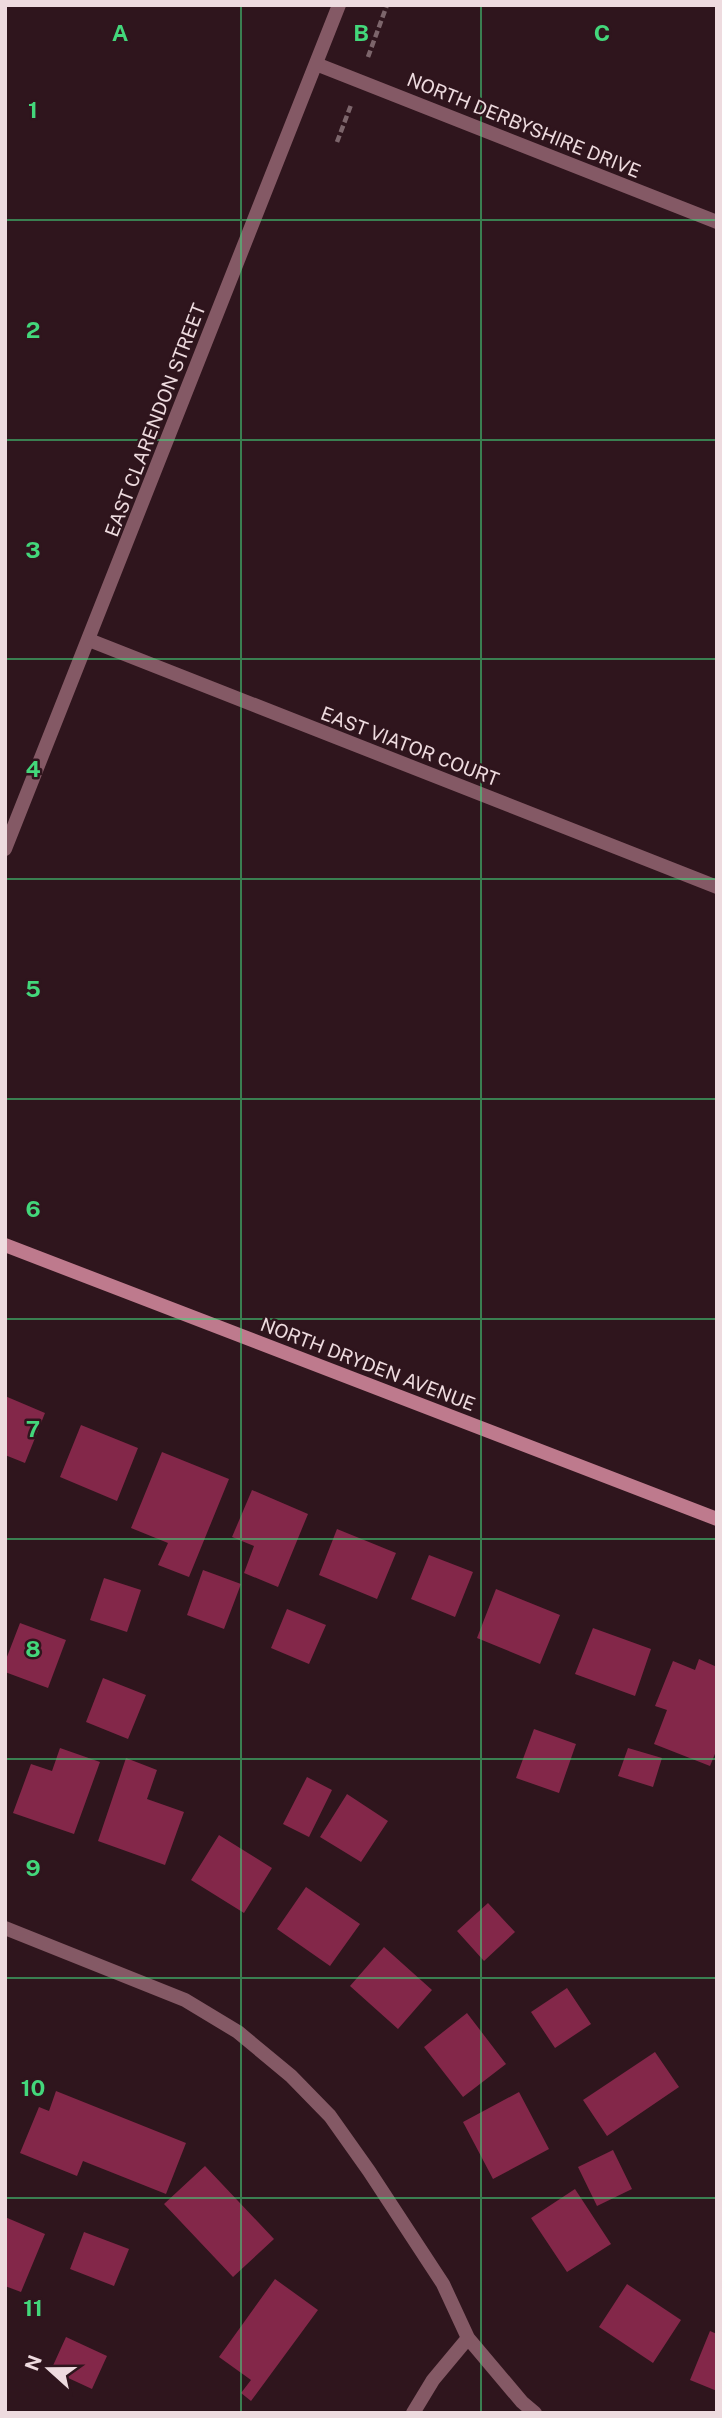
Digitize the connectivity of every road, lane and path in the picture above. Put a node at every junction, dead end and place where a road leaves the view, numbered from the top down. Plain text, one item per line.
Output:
1 (339, 5) edge
2 (316, 64) junction
3 (717, 222) edge
4 (89, 640) junction
5 (5, 849) edge
6 (717, 887) edge
7 (5, 1245) edge
8 (717, 1519) edge
9 (5, 1928) edge
10 (468, 2338) junction
11 (413, 2413) edge
12 (535, 2413) edge

1 - 2 street, EAST CLARENDON STREET
2 - 3 street, NORTH DERBYSHIRE DRIVE
2 - 4 street, EAST CLARENDON STREET
4 - 5 street, EAST CLARENDON STREET
4 - 6 street, EAST VIATOR COURT
7 - 8 street, NORTH DRYDEN AVENUE
9 - 10 street
10 - 11 street
10 - 12 street

